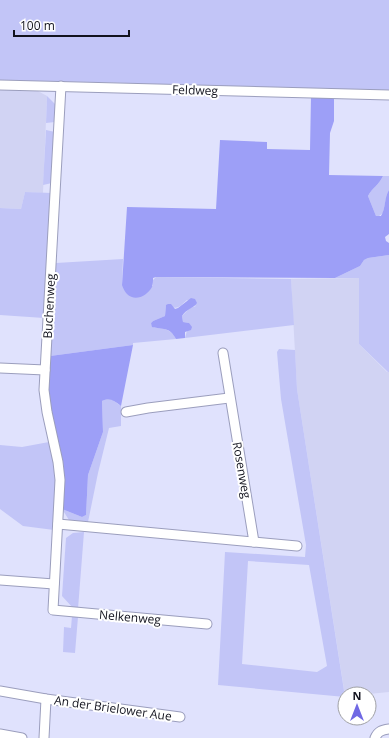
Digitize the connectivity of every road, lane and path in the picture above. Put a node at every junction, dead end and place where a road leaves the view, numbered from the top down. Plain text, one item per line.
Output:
1 (0, 85) edge
2 (61, 86) junction
3 (389, 95) edge
4 (223, 353) dead end
5 (0, 368) edge
6 (45, 370) junction
7 (229, 398) junction
8 (126, 412) dead end
9 (58, 524) junction
10 (254, 542) junction
11 (298, 546) dead end
12 (0, 580) edge
13 (54, 584) junction
14 (53, 610) joint
15 (207, 624) dead end
16 (0, 691) edge
17 (46, 699) junction
18 (180, 717) dead end
19 (389, 729) edge
20 (0, 734) edge
21 (22, 738) edge
22 (44, 738) edge
23 (375, 738) edge

1 - 2 street, Feldweg
2 - 3 street, Feldweg
2 - 6 street, Buchenweg
4 - 7 street, Rosenweg
5 - 6 street
6 - 9 street, Buchenweg
7 - 8 street
7 - 10 street, Rosenweg
9 - 10 street
9 - 13 street, Buchenweg
10 - 11 street
12 - 13 street
13 - 14 street, Buchenweg
14 - 15 street, Nelkenweg
16 - 17 street, An der Brielower Aue
17 - 18 street, An der Brielower Aue
17 - 22 street, An der Brielower Aue
19 - 23 street
20 - 21 street

